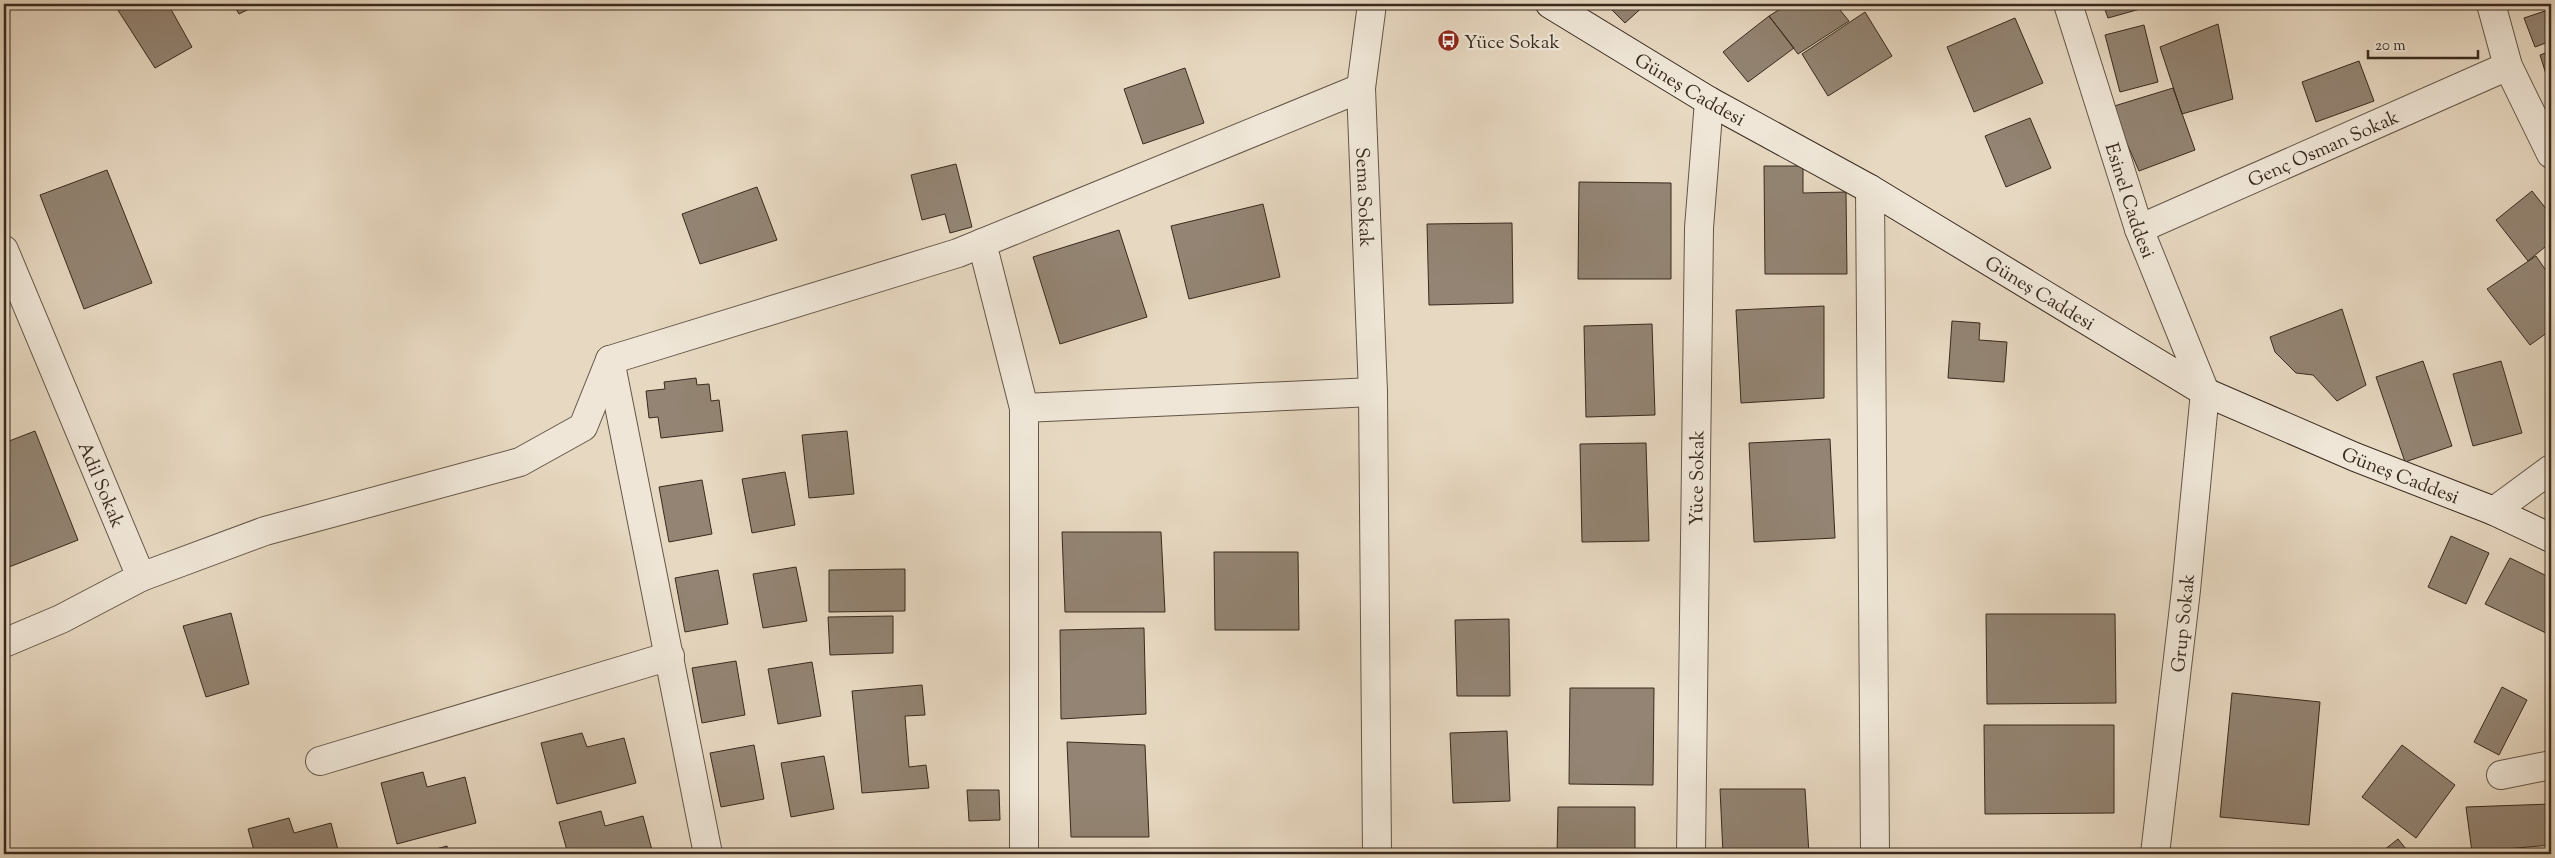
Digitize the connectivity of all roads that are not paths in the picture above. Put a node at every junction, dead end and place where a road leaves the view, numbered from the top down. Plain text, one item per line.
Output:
1 (1372, 4) edge
2 (1550, 4) edge
3 (2068, 4) edge
4 (2491, 4) edge
5 (2508, 66) junction
6 (1361, 88) junction
7 (1709, 101) junction
8 (2551, 154) edge
9 (1870, 189) junction
10 (2139, 229) junction
11 (982, 243) junction
12 (4, 250) edge
13 (610, 360) junction
14 (1373, 392) junction
15 (2204, 392) junction
16 (1024, 408) junction
17 (2551, 469) edge
18 (2494, 511) junction
19 (2551, 538) edge
20 (141, 577) junction
21 (4, 643) edge
22 (670, 656) junction
23 (320, 761) dead end
24 (2551, 765) edge
25 (2502, 775) dead end
26 (708, 854) edge
27 (1024, 854) edge
28 (1377, 854) edge
29 (1691, 854) edge
30 (1875, 854) edge
31 (2155, 854) edge

1 - 6 street, Sema Sokak
2 - 7 street, Güneş Caddesi
3 - 10 street, Esinel Caddesi
4 - 5 street
5 - 8 street
5 - 10 street, Genç Osman Sokak
6 - 11 street
6 - 14 street, Sema Sokak
7 - 9 street, Güneş Caddesi
7 - 29 street, Yüce Sokak
9 - 15 street, Güneş Caddesi
9 - 30 street
10 - 15 street, Esinel Caddesi
11 - 13 street
11 - 16 street
12 - 20 street, Adil Sokak
13 - 20 street
13 - 22 street
14 - 16 street
14 - 28 street, Sema Sokak
15 - 18 street, Güneş Caddesi
15 - 31 street, Grup Sokak
16 - 27 street
17 - 18 street
18 - 19 street, Güneş Caddesi
20 - 21 street
22 - 23 street
22 - 26 street
24 - 25 street

